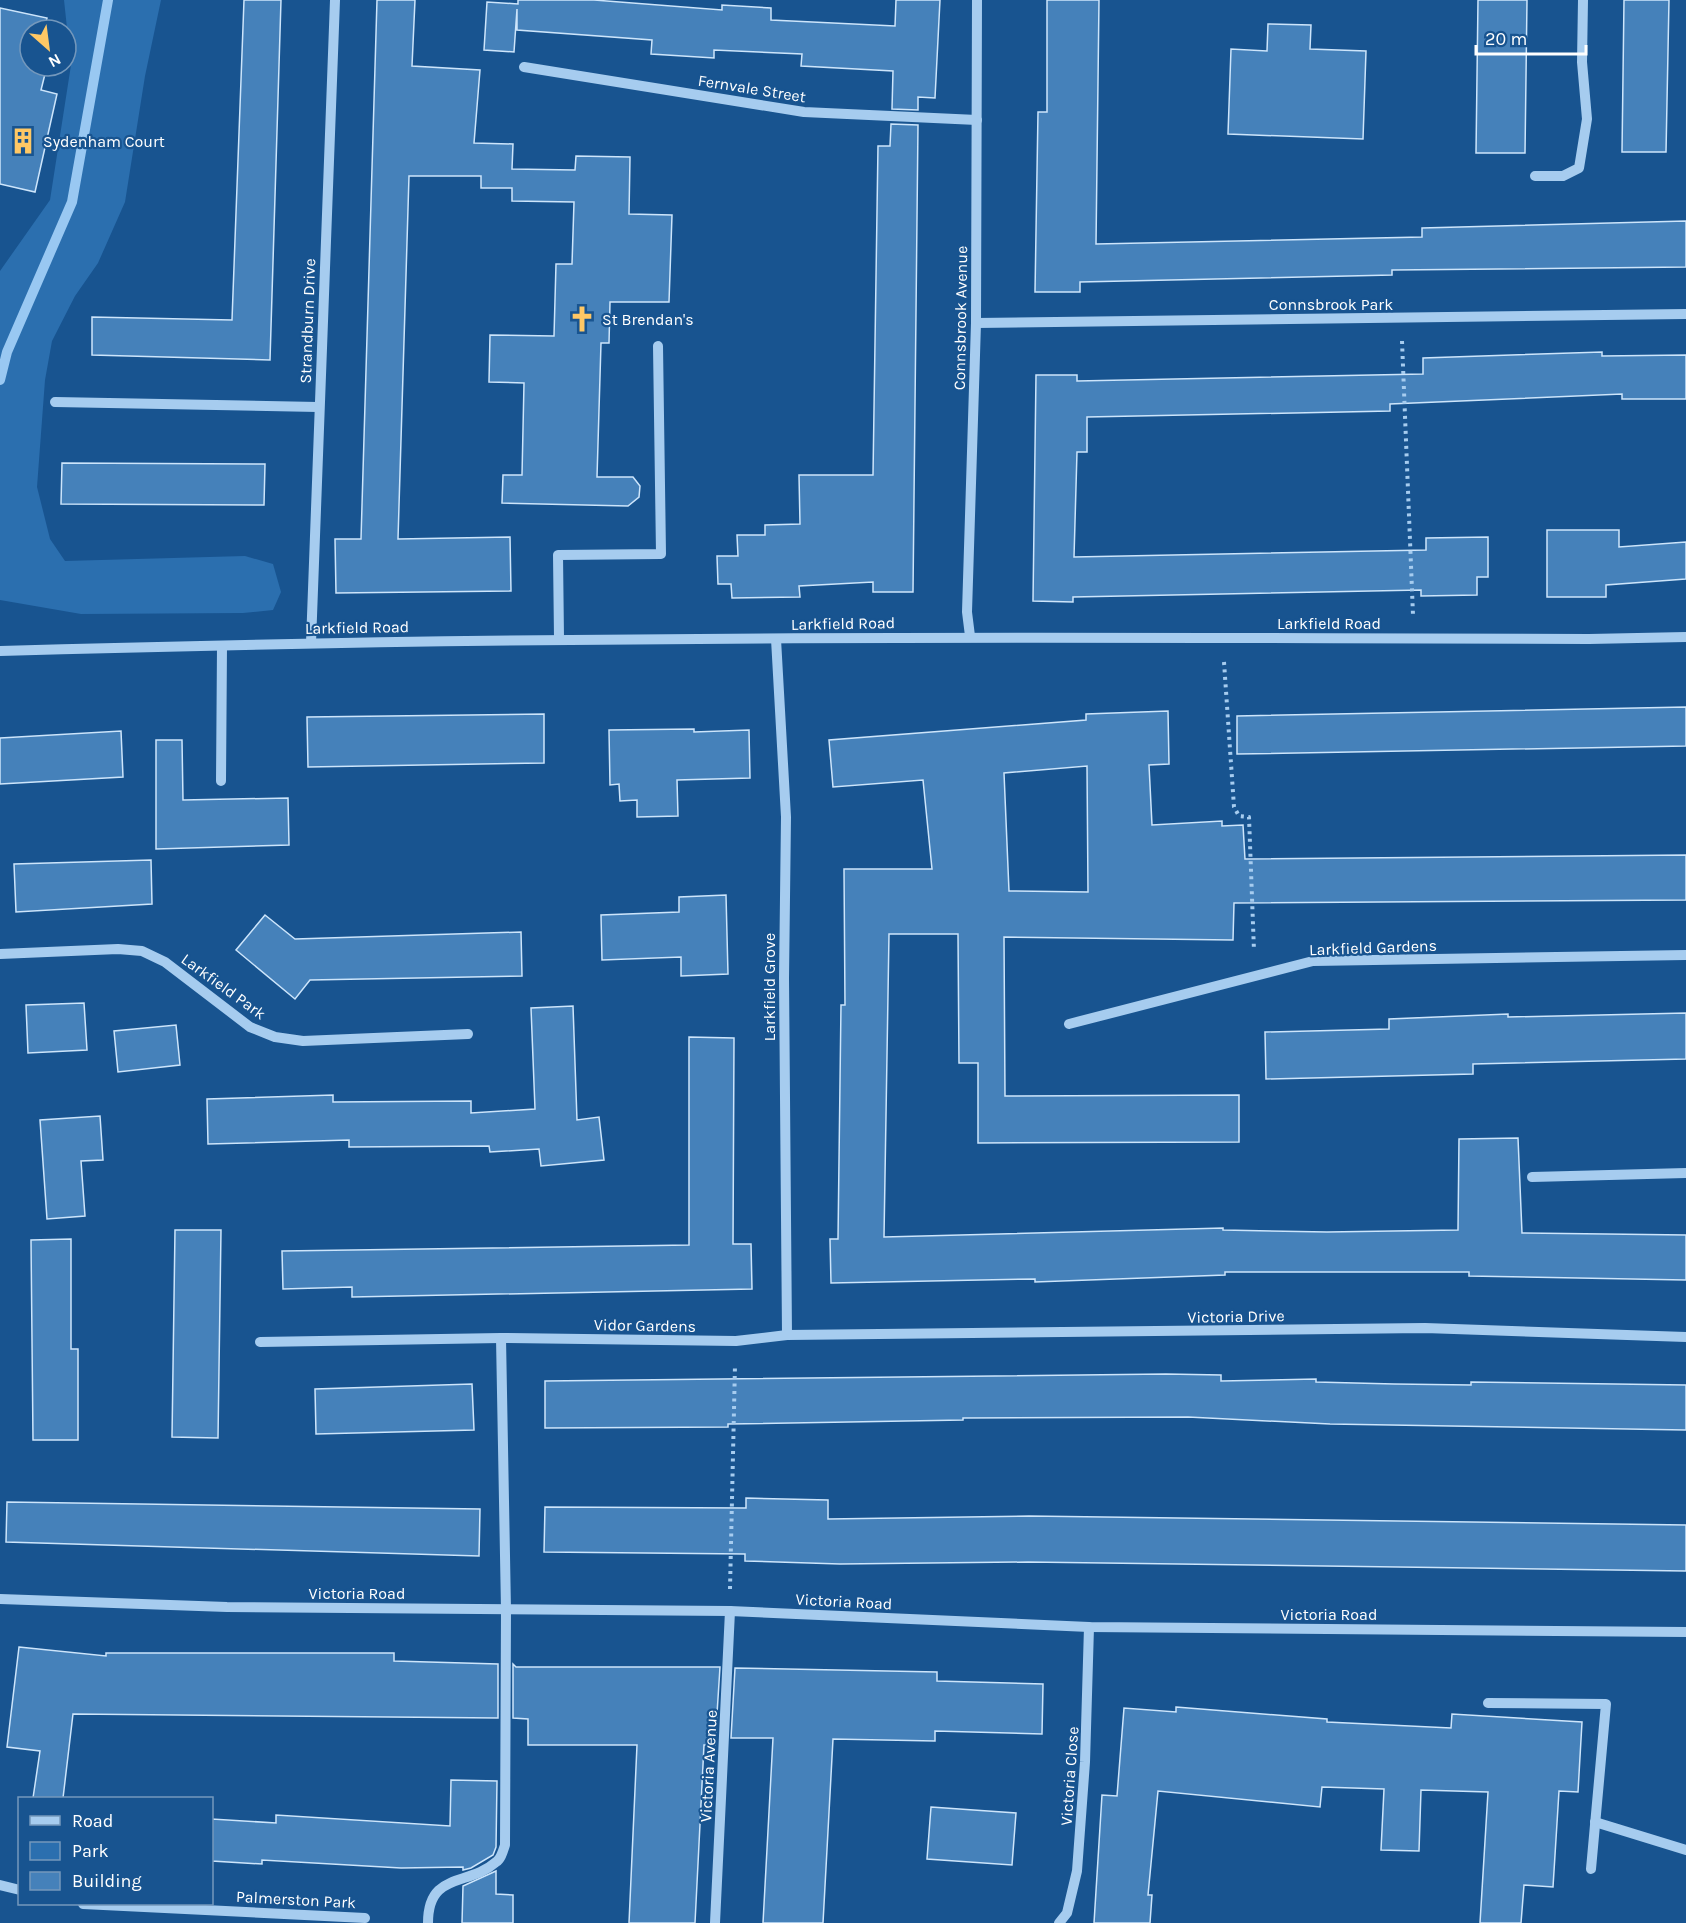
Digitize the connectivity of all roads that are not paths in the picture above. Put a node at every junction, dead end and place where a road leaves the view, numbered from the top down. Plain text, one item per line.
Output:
1 (335, 0) edge
2 (976, 0) edge
3 (1583, 0) edge
4 (524, 67) dead end
5 (977, 120) junction
6 (1534, 176) dead end
7 (1686, 314) edge
8 (976, 323) junction
9 (658, 346) dead end
10 (55, 402) dead end
11 (318, 407) junction
12 (970, 636) junction
13 (1686, 637) edge
14 (559, 638) junction
15 (776, 639) junction
16 (311, 643) junction
17 (222, 646) junction
18 (0, 651) edge
19 (221, 781) dead end
20 (0, 954) edge
21 (1686, 955) edge
22 (1069, 1024) dead end
23 (468, 1034) dead end
24 (1686, 1173) edge
25 (1532, 1177) dead end
26 (787, 1335) junction
27 (1686, 1337) edge
28 (501, 1338) junction
29 (260, 1342) dead end
30 (0, 1599) edge
31 (506, 1610) junction
32 (730, 1611) junction
33 (1089, 1627) junction
34 (1686, 1632) edge
35 (1488, 1703) dead end
36 (1595, 1822) junction
37 (1686, 1850) edge
38 (1591, 1869) dead end
39 (0, 1885) edge
40 (18, 1890) edge
41 (102, 1905) edge
42 (365, 1918) dead end
43 (428, 1923) edge
44 (715, 1923) edge
45 (1059, 1923) edge

1 - 11 street, Strandburn Drive
2 - 5 street, Connsbrook Avenue
3 - 6 street
4 - 5 street, Fernvale Street
5 - 8 street, Connsbrook Avenue
7 - 8 street, Connsbrook Park
8 - 12 street, Connsbrook Avenue
9 - 14 street
10 - 11 street
11 - 16 street, Strandburn Drive
12 - 13 street, Larkfield Road
12 - 15 street, Larkfield Road
14 - 15 street, Larkfield Road
14 - 16 street, Larkfield Road
15 - 26 street, Larkfield Grove
16 - 17 street, Larkfield Road
17 - 18 street, Larkfield Road
17 - 19 street
20 - 23 street, Larkfield Park
21 - 22 street, Larkfield Gardens
24 - 25 street
26 - 27 street, Victoria Drive
26 - 28 street, Vidor Gardens
28 - 29 street, Vidor Gardens
28 - 31 street
30 - 31 street, Victoria Road
31 - 32 street, Victoria Road
31 - 43 street
32 - 33 street, Victoria Road
32 - 44 street, Victoria Avenue
33 - 34 street, Victoria Road
33 - 45 street, Victoria Close
35 - 36 street
36 - 37 street
36 - 38 street
39 - 40 street
41 - 42 street, Palmerston Park

